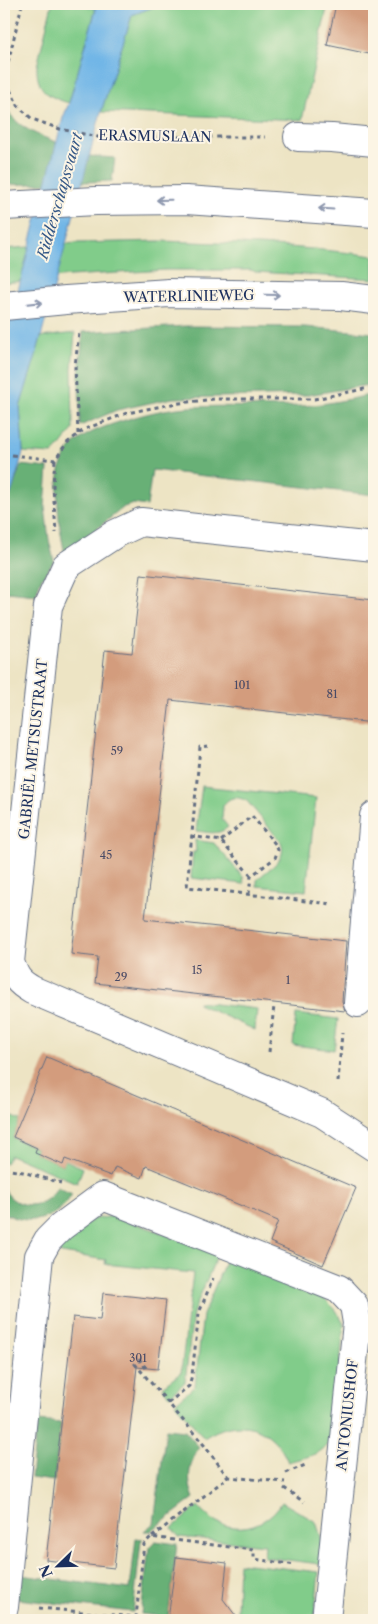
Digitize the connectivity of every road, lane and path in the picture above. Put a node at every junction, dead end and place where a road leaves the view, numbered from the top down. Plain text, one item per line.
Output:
1 (22, 4) edge
2 (4, 54) edge
3 (9, 55) junction
4 (298, 137) joint
5 (374, 142) edge
6 (10, 206) edge
7 (374, 213) edge
8 (374, 300) edge
9 (4, 306) edge
10 (79, 332) dead end
11 (374, 387) edge
12 (78, 435) junction
13 (4, 454) edge
14 (55, 460) junction
15 (374, 547) edge
16 (66, 566) junction
17 (208, 746) dead end
18 (374, 816) edge
19 (192, 836) junction
20 (221, 841) junction
21 (251, 876) junction
22 (249, 894) junction
23 (366, 909) junction
24 (358, 1003) joint
25 (274, 1006) dead end
26 (265, 1090) junction
27 (332, 1119) junction
28 (374, 1147) edge
29 (4, 1169) edge
30 (103, 1196) junction
31 (226, 1245) junction
32 (146, 1368) dead end
33 (168, 1403) junction
34 (228, 1477) junction
35 (285, 1482) dead end
36 (151, 1537) junction
37 (332, 1570) junction
38 (4, 1606) edge
39 (326, 1620) edge

1 - 3 path, ERASMUSLAAN
2 - 3 path
3 - 4 path, ERASMUSLAAN
4 - 5 street
7 -> 6 street
9 -> 8 street, WATERLINIEWEG
10 - 12 path
11 - 12 path
12 - 14 path
13 - 14 path
14 - 16 path
15 - 16 street
16 - 26 street, GABRIËL METSUSTRAAT
17 - 19 path
18 - 23 street
19 - 20 path
19 - 22 path
20 - 21 path
20 - 21 path
21 - 22 path
22 - 23 path
23 - 24 street
24 - 27 path
25 - 26 path
26 - 27 street, GABRIËL METSUSTRAAT
27 - 28 street, GABRIËL METSUSTRAAT
29 - 30 path
30 - 31 street, ANTONIUSHOF
30 - 38 street
31 - 33 path
31 - 37 street, ANTONIUSHOF
32 - 33 path
33 - 34 path
34 - 35 path
34 - 36 path
36 - 37 path
36 - 38 path
37 - 39 street, ANTONIUSHOF

